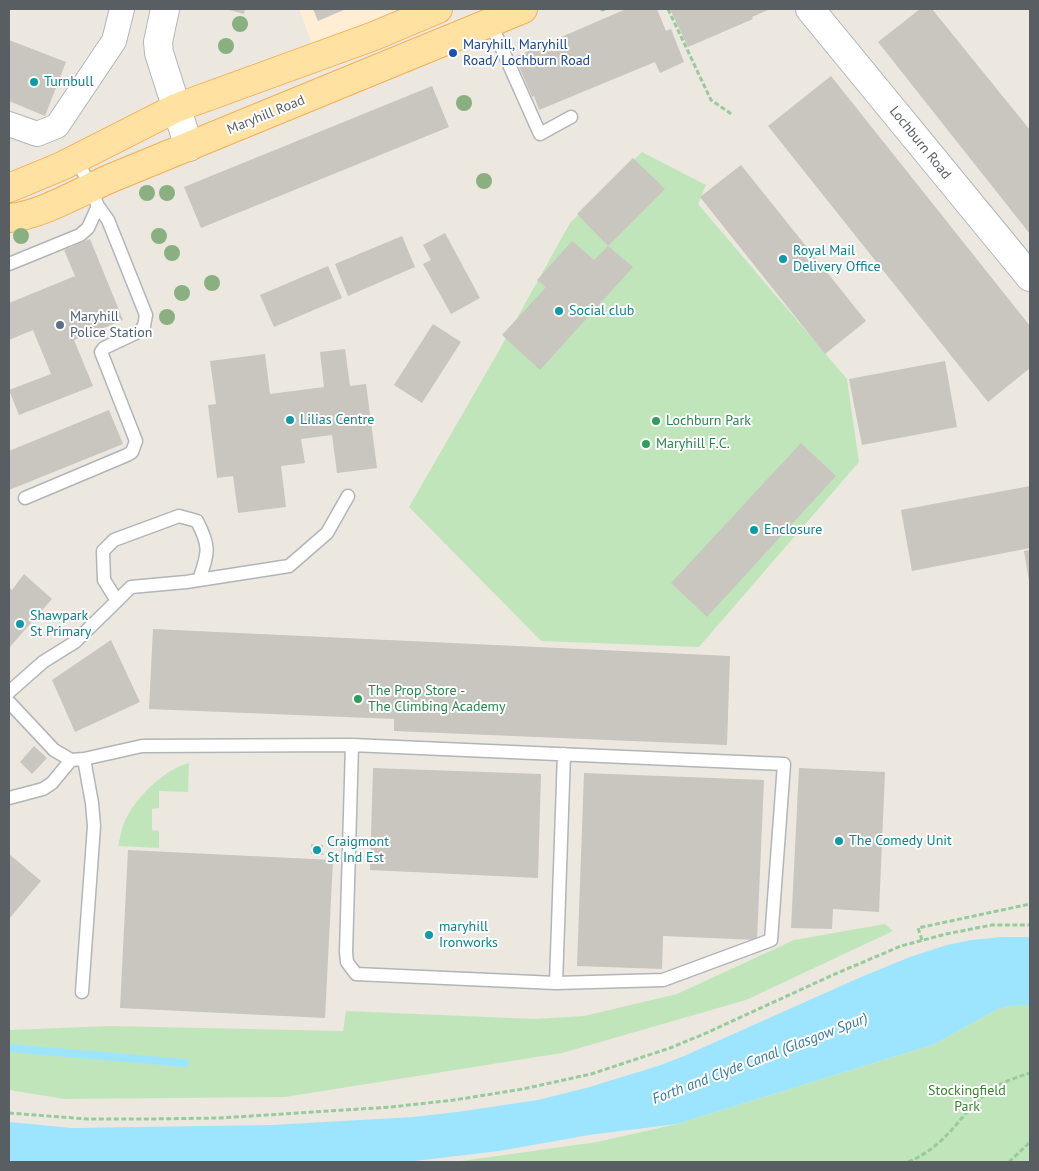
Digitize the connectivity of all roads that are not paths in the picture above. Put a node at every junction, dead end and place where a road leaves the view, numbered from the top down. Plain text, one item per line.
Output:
1 (122, 9) edge
2 (165, 9) edge
3 (438, 9) edge
4 (523, 9) edge
5 (810, 9) edge
6 (490, 22) junction
7 (176, 108) junction
8 (571, 117) dead end
9 (9, 124) edge
10 (189, 147) junction
11 (77, 158) junction
12 (9, 188) edge
13 (94, 197) junction
14 (9, 218) edge
15 (9, 264) edge
16 (1030, 277) edge
17 (348, 496) dead end
18 (26, 498) dead end
19 (199, 580) junction
20 (117, 601) junction
21 (9, 692) edge
22 (9, 702) edge
23 (352, 746) junction
24 (564, 754) junction
25 (78, 760) junction
26 (9, 798) edge
27 (556, 983) junction
28 (82, 992) dead end

1 - 9 street
2 - 7 street
3 - 7 main road
4 - 6 main road, Maryhill Road
5 - 16 street, Lochburn Road
6 - 8 lane
6 - 10 main road, Maryhill Road
7 - 10 street
7 - 11 main road
10 - 13 main road, Maryhill Road
11 - 12 main road
11 - 13 lane
13 - 14 main road, Maryhill Road
13 - 15 lane
13 - 18 lane
17 - 19 lane
19 - 20 lane
19 - 20 lane
20 - 21 lane
22 - 25 lane
23 - 24 lane
23 - 25 lane
23 - 27 lane
24 - 27 lane
24 - 27 lane
25 - 26 lane
25 - 28 lane

